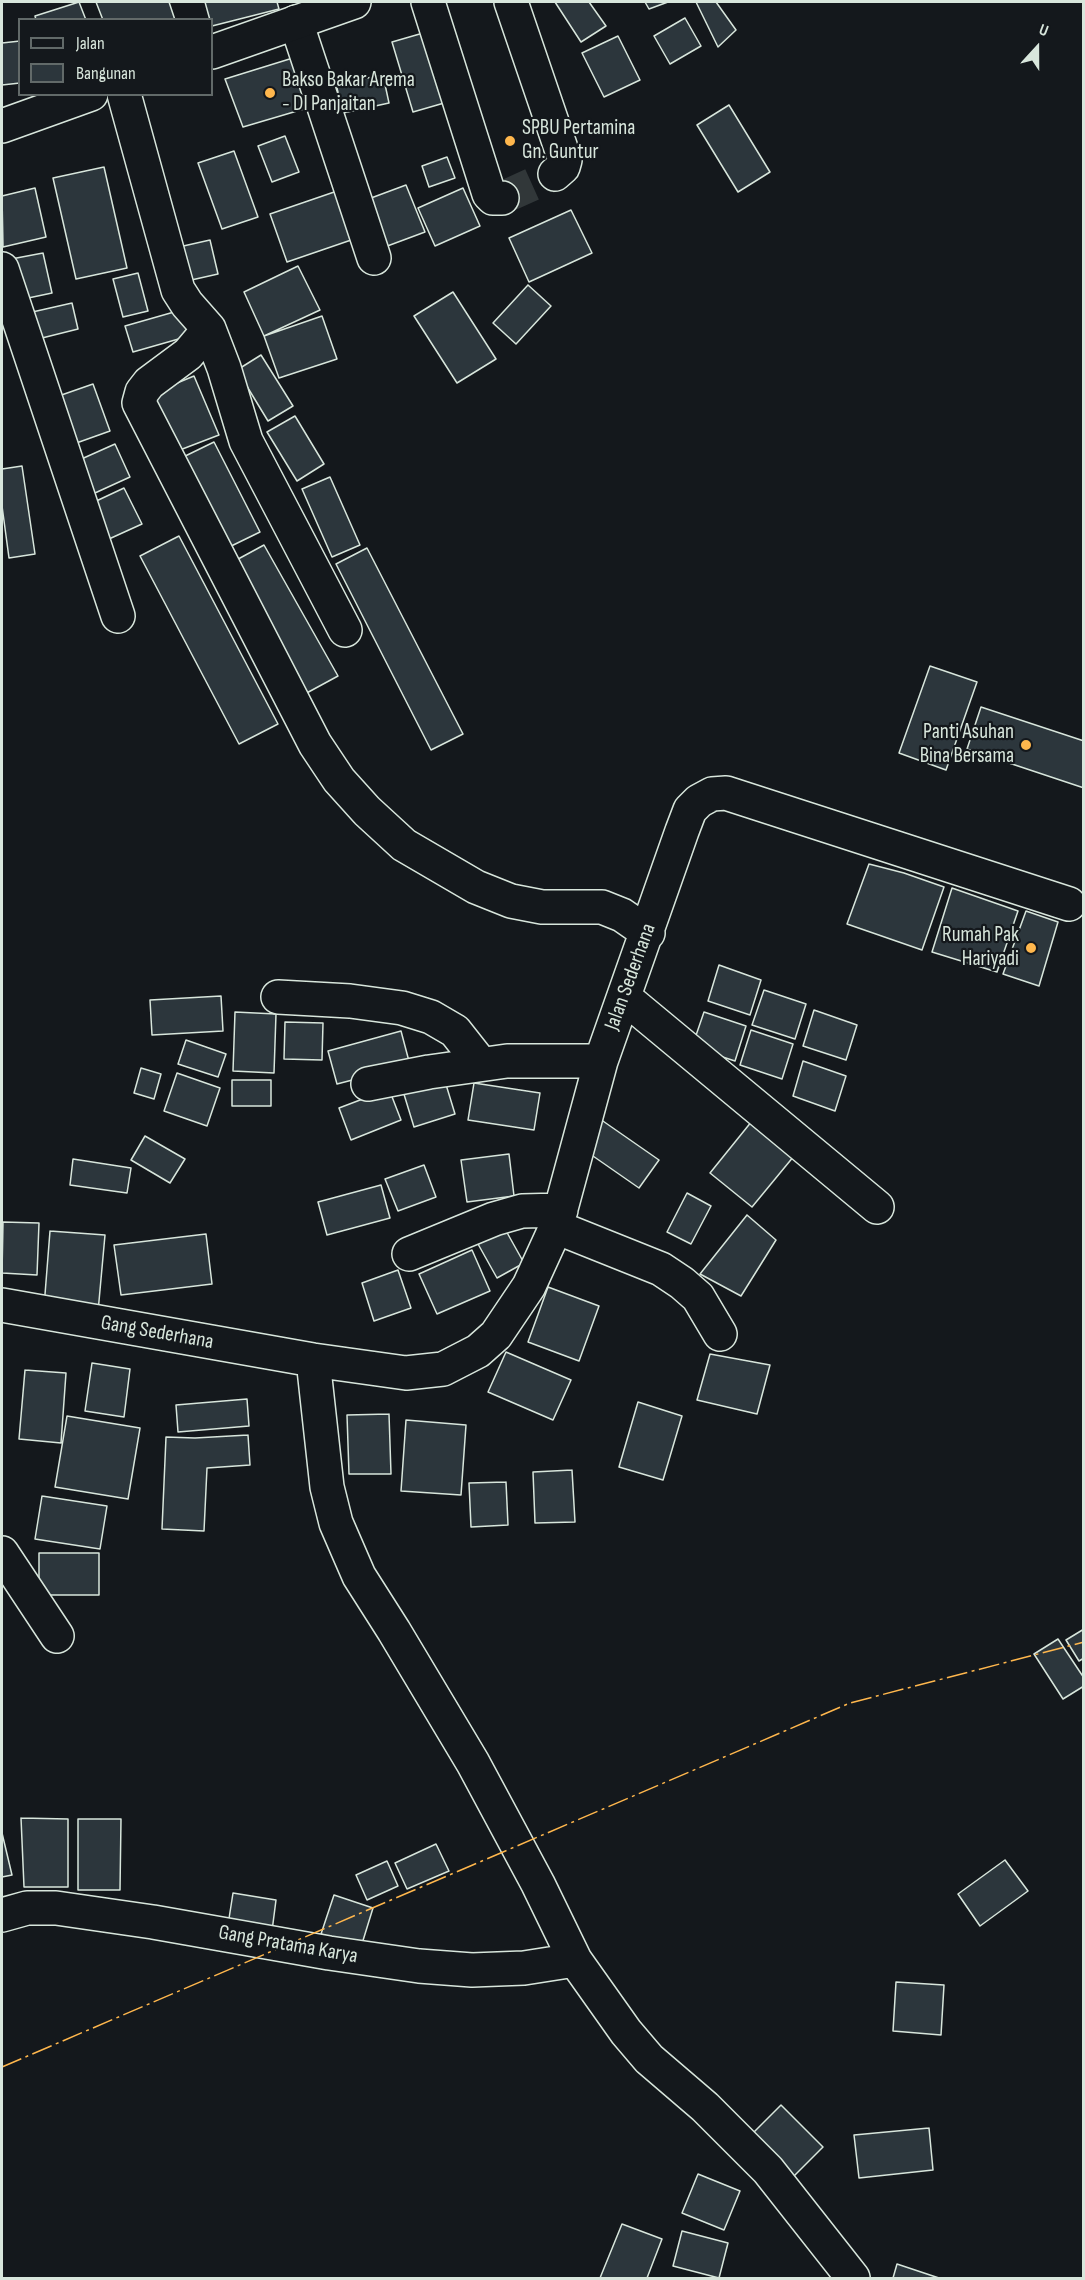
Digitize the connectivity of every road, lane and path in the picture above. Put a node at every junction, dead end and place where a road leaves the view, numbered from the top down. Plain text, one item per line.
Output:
1 (354, 2) edge
2 (428, 2) edge
3 (511, 2) edge
4 (309, 13) edge
5 (213, 52) edge
6 (86, 96) edge
7 (125, 96) edge
8 (2, 126) edge
9 (555, 174) dead end
10 (502, 198) dead end
11 (374, 258) dead end
12 (2, 269) edge
13 (209, 329) junction
14 (118, 616) dead end
15 (345, 630) dead end
16 (1069, 903) dead end
17 (648, 933) junction
18 (278, 997) dead end
19 (624, 997) junction
20 (601, 1061) junction
21 (481, 1064) junction
22 (368, 1084) dead end
23 (877, 1207) dead end
24 (558, 1219) junction
25 (409, 1254) dead end
26 (2, 1305) edge
27 (720, 1334) dead end
28 (314, 1360) junction
29 (2, 1553) edge
30 (57, 1636) dead end
31 (2, 1915) edge
32 (575, 1960) junction
33 (853, 2278) edge

1 - 4 street
2 - 10 street
3 - 9 street
4 - 5 street
4 - 11 street
6 - 8 street
7 - 13 street
12 - 14 street
13 - 15 street
13 - 17 street
16 - 17 street, Jalan Sederhana
17 - 19 street, Jalan Sederhana
18 - 21 street
19 - 20 street, Jalan Sederhana
19 - 23 street
20 - 21 street
20 - 24 street, Jalan Sederhana
21 - 22 street
24 - 25 street
24 - 27 street
24 - 28 street, Jalan Sederhana
26 - 28 street, Gang Sederhana
28 - 32 street
29 - 30 street
31 - 32 street, Gang Pratama Karya
32 - 33 street

